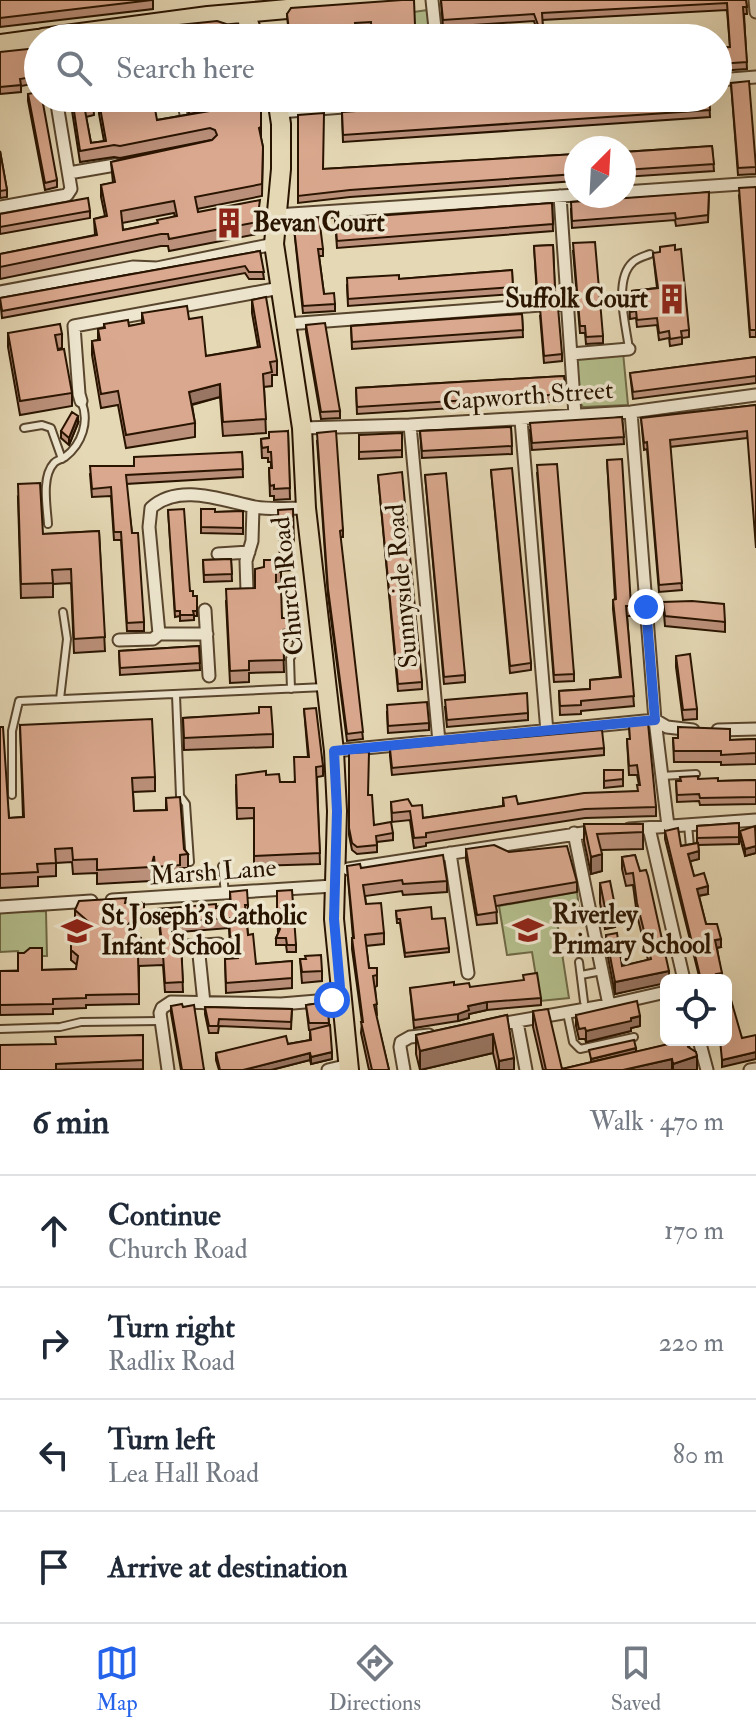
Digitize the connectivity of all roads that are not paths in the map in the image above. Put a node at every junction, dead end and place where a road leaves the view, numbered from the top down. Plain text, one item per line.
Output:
1 (388, 0) edge
2 (432, 0) edge
3 (755, 0) edge
4 (320, 3) edge
5 (206, 8) edge
6 (756, 12) edge
7 (245, 13) junction
8 (178, 24) edge
9 (249, 24) edge
10 (435, 24) edge
11 (24, 41) edge
12 (0, 44) edge
13 (756, 77) edge
14 (732, 79) edge
15 (58, 112) edge
16 (182, 112) edge
17 (277, 112) edge
18 (197, 119) edge
19 (128, 163) edge
20 (115, 165) joint
21 (69, 173) junction
22 (756, 183) edge
23 (636, 191) edge
24 (560, 196) junction
25 (564, 196) edge
26 (0, 207) edge
27 (276, 215) junction
28 (274, 244) junction
29 (650, 254) edge
30 (280, 288) junction
31 (0, 292) edge
32 (568, 303) junction
33 (287, 324) junction
34 (74, 326) junction
35 (61, 328) edge
36 (629, 349) joint
37 (571, 354) junction
38 (756, 395) edge
39 (81, 401) joint
40 (631, 412) junction
41 (575, 415) junction
42 (521, 420) junction
43 (410, 425) junction
44 (24, 428) dead end
45 (302, 428) junction
46 (62, 459) junction
47 (253, 507) junction
48 (306, 508) junction
49 (48, 524) dead end
50 (249, 552) junction
51 (218, 554) dead end
52 (247, 591) edge
53 (685, 605) edge
54 (646, 607) junction
55 (205, 610) dead end
56 (63, 612) dead end
57 (298, 632) dead end
58 (159, 634) junction
59 (207, 634) junction
60 (119, 640) dead end
61 (209, 676) dead end
62 (325, 687) junction
63 (291, 689) junction
64 (176, 695) junction
65 (60, 699) junction
66 (655, 720) junction
67 (756, 729) edge
68 (547, 732) junction
69 (439, 742) junction
70 (342, 751) junction
71 (696, 774) edge
72 (661, 776) junction
73 (12, 795) dead end
74 (756, 820) edge
75 (688, 825) junction
76 (668, 826) junction
77 (649, 828) junction
78 (574, 833) junction
79 (690, 847) edge
80 (450, 853) junction
81 (190, 862) edge
82 (212, 874) dead end
83 (334, 878) junction
84 (225, 893) junction
85 (0, 907) edge
86 (219, 944) dead end
87 (579, 962) dead end
88 (602, 971) junction
89 (468, 973) dead end
90 (683, 974) edge
91 (581, 975) junction
92 (660, 993) edge
93 (341, 999) junction
94 (584, 1002) dead end
95 (204, 1003) junction
96 (609, 1005) junction
97 (567, 1013) junction
98 (160, 1021) junction
99 (517, 1022) junction
100 (482, 1027) edge
101 (0, 1029) edge
102 (439, 1033) edge
103 (634, 1037) edge
104 (701, 1046) edge
105 (349, 1067) edge
106 (756, 1069) edge
107 (168, 1070) edge
108 (328, 1070) edge
109 (404, 1070) edge
110 (526, 1070) edge
111 (707, 1070) edge
112 (750, 1070) edge

1 - 4 main road
2 - 10 street
3 - 6 street
4 - 7 main road
5 - 7 main road
5 - 8 main road
7 - 9 main road
11 - 12 main road
13 - 14 street
15 - 21 street
16 - 18 lane
17 - 27 main road, Church Road
19 - 20 lane
20 - 21 street
21 - 26 street
22 - 23 street
24 - 25 street
24 - 27 street
24 - 32 street
27 - 28 main road, Church Road
28 - 30 main road, Church Road
28 - 31 street
29 - 36 lane
30 - 33 main road, Church Road
30 - 34 street
32 - 33 street
32 - 37 street
33 - 45 main road, Church Road
34 - 35 lane
34 - 39 street
36 - 37 street
37 - 41 street
38 - 40 street, Capworth Street
39 - 46 lane
40 - 41 street, Capworth Street
40 - 54 street
41 - 42 street, Capworth Street
42 - 43 street, Capworth Street
42 - 68 street
43 - 45 street, Capworth Street
43 - 69 street, Sunnyside Road
44 - 46 lane
45 - 48 main road, Church Road
46 - 49 lane
47 - 48 street
47 - 50 street
47 - 58 street
48 - 62 main road, Church Road
50 - 51 street
50 - 52 street
53 - 54 lane
54 - 66 street
55 - 59 street
56 - 65 lane
57 - 63 lane
58 - 59 street
58 - 60 street
59 - 61 street
62 - 63 lane
62 - 70 main road, Church Road
63 - 64 lane
64 - 65 lane
64 - 81 lane
65 - 73 lane
66 - 67 street
66 - 68 street
66 - 72 street
68 - 69 street
69 - 70 street
70 - 83 main road, Church Road
71 - 72 lane
72 - 76 street
74 - 75 street, Marsh Lane
75 - 76 street, Marsh Lane
75 - 79 lane
76 - 77 street, Marsh Lane
77 - 78 street, Marsh Lane
77 - 90 street
78 - 80 street, Marsh Lane
78 - 88 street
80 - 83 street, Marsh Lane
80 - 89 street
82 - 84 lane
83 - 84 street, Marsh Lane
83 - 93 main road, Church Road
84 - 85 street, Marsh Lane
86 - 95 street
87 - 91 lane
88 - 91 lane
88 - 96 street
91 - 94 lane
92 - 96 street
93 - 95 street
93 - 105 main road, Church Road
95 - 98 street
96 - 97 street
97 - 99 street
97 - 103 lane
98 - 101 lane
98 - 107 street
99 - 100 street
99 - 110 street
102 - 109 street
104 - 111 street
105 - 108 street
106 - 112 street

